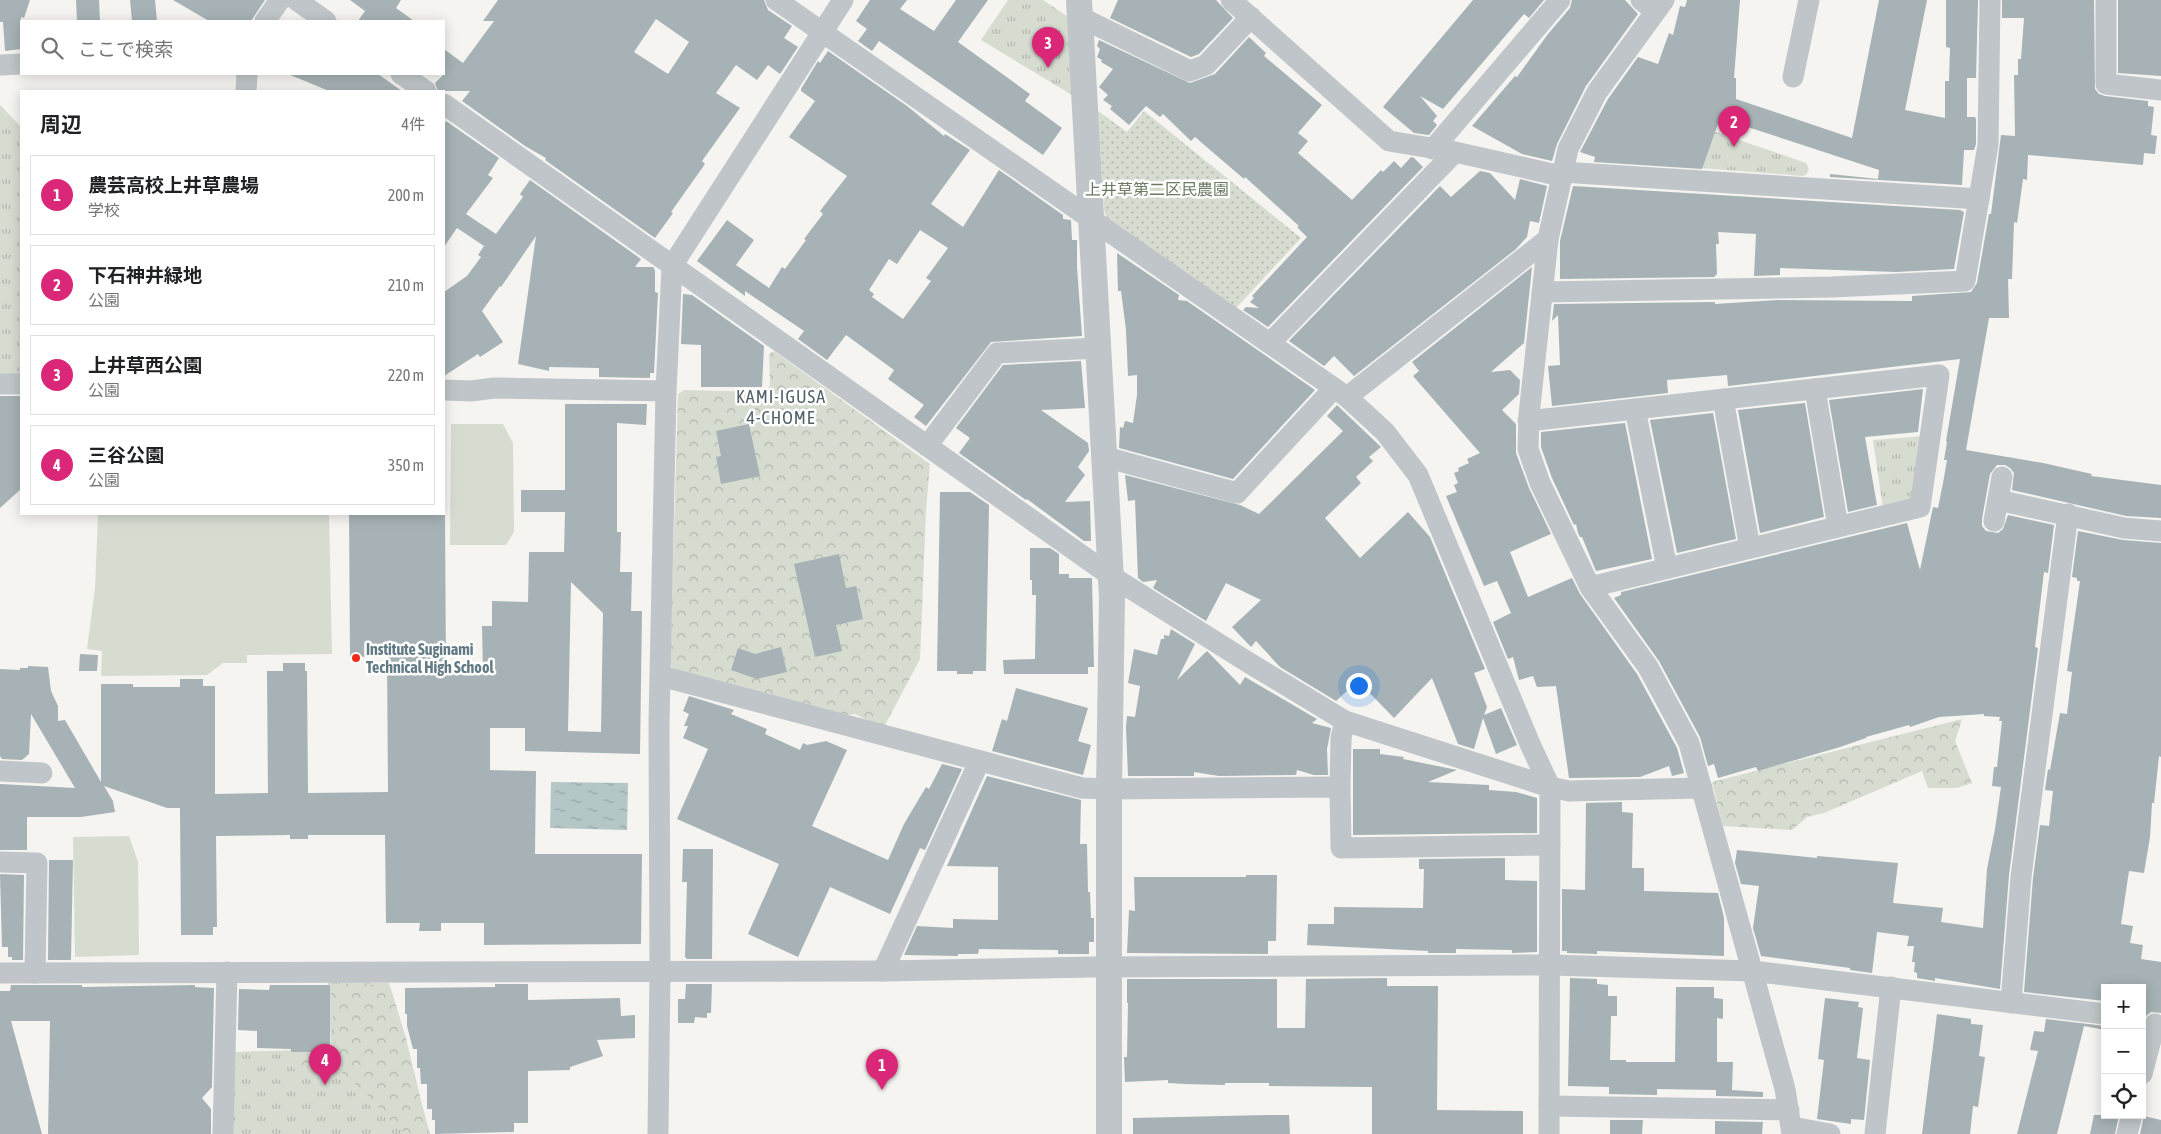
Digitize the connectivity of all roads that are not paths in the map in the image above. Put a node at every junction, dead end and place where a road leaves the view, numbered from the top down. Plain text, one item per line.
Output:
1 (280, 0) edge
2 (296, 0) edge
3 (776, 0) edge
4 (843, 0) edge
5 (1231, 0) edge
6 (1560, 0) edge
7 (1809, 0) edge
8 (1990, 0) edge
9 (2106, 0) edge
10 (1653, 4) edge
11 (1079, 8) edge
12 (1251, 17) junction
13 (266, 20) edge
14 (325, 20) edge
15 (822, 31) junction
16 (20, 64) edge
17 (0, 65) edge
18 (247, 75) edge
19 (402, 75) edge
20 (1793, 77) dead end
21 (246, 90) edge
22 (425, 90) edge
23 (2161, 90) edge
24 (445, 105) edge
25 (1433, 149) junction
26 (1455, 152) junction
27 (1562, 174) junction
28 (1979, 199) junction
29 (1090, 218) junction
30 (1548, 239) junction
31 (672, 266) junction
32 (1542, 292) junction
33 (1270, 342) junction
34 (1099, 348) junction
35 (0, 384) edge
36 (20, 384) edge
37 (1815, 389) junction
38 (445, 390) edge
39 (666, 391) junction
40 (1341, 392) junction
41 (1723, 399) junction
42 (1635, 409) junction
43 (1528, 420) junction
44 (926, 446) junction
45 (1105, 457) junction
46 (2002, 478) dead end
47 (1998, 500) junction
48 (2068, 514) junction
49 (1994, 521) dead end
50 (1838, 527) junction
51 (2161, 531) edge
52 (1750, 548) junction
53 (1667, 568) junction
54 (1111, 576) junction
55 (1590, 587) junction
56 (661, 676) junction
57 (1345, 721) junction
58 (979, 762) junction
59 (0, 771) edge
60 (42, 773) dead end
61 (1340, 786) junction
62 (1550, 787) junction
63 (1702, 788) junction
64 (1108, 789) junction
65 (1550, 845) junction
66 (0, 862) edge
67 (1550, 965) junction
68 (1109, 967) junction
69 (660, 971) junction
70 (883, 971) junction
71 (1752, 971) junction
72 (228, 972) junction
73 (0, 973) edge
74 (35, 973) junction
75 (1891, 987) junction
76 (2012, 1003) junction
77 (2101, 1014) edge
78 (2153, 1023) edge
79 (2146, 1055) edge
80 (1549, 1106) junction
81 (2131, 1119) edge
82 (1791, 1124) edge
83 (223, 1134) edge
84 (658, 1134) edge
85 (1109, 1134) edge
86 (1549, 1134) edge
87 (1830, 1134) edge
88 (1875, 1134) edge
89 (2127, 1134) edge

1 - 13 street
2 - 14 street
3 - 15 street
4 - 15 street
5 - 12 street
6 - 25 street
7 - 20 street
8 - 28 street
9 - 23 street
10 - 27 street
11 - 12 street
11 - 29 street
12 - 25 street
15 - 29 street
15 - 31 street
16 - 17 street
18 - 21 street
19 - 22 street
24 - 31 street
25 - 26 street
26 - 27 street
26 - 33 street
27 - 28 street
27 - 30 street
28 - 32 street
29 - 33 street
29 - 34 street
30 - 32 street
30 - 40 street
31 - 39 street
31 - 44 street
32 - 43 street
33 - 40 street
34 - 44 street
34 - 45 street
35 - 36 street
37 - 41 street
37 - 50 street
37 - 50 street
38 - 39 street
39 - 56 street
40 - 45 street
40 - 62 street
41 - 42 street
41 - 52 street
42 - 43 street
42 - 53 street
43 - 55 street
44 - 54 street
45 - 54 street
46 - 47 street
47 - 48 street
47 - 49 street
48 - 51 street
48 - 76 street
50 - 52 street
52 - 53 street
53 - 55 street
54 - 57 street
54 - 64 street
55 - 63 street
56 - 58 street
56 - 69 street
57 - 61 street
57 - 62 street
58 - 64 street
58 - 70 street
59 - 60 street
61 - 64 street
61 - 65 street
62 - 63 street
62 - 65 street
63 - 71 street
64 - 68 street
65 - 67 street
66 - 74 street
67 - 68 street
67 - 71 street
67 - 80 street
68 - 70 street
68 - 85 street
69 - 70 street
69 - 72 street
69 - 84 street
71 - 75 street
71 - 82 street
72 - 74 street
72 - 83 street
73 - 74 street
75 - 76 street
75 - 88 street
76 - 77 street
78 - 79 street
80 - 82 street
80 - 86 street
81 - 89 street
82 - 87 street

